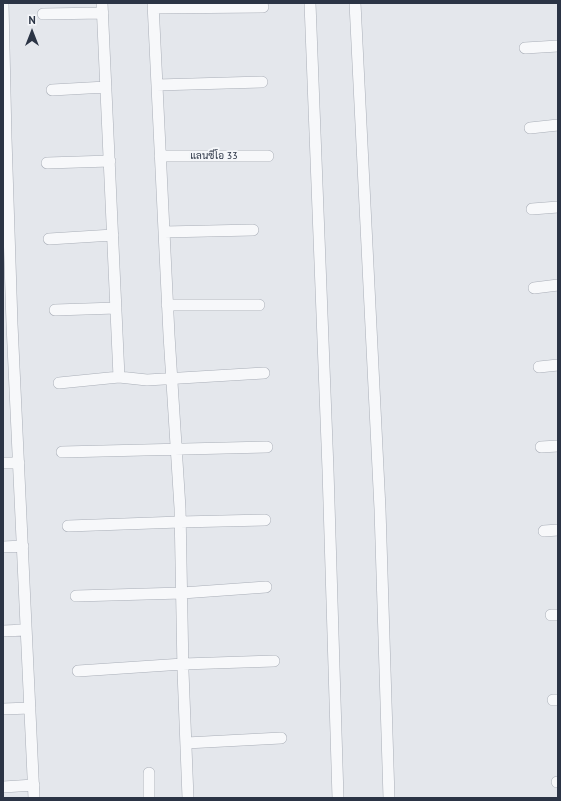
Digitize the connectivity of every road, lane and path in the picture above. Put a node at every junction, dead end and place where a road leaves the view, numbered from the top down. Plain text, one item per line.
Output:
1 (3, 3) edge
2 (310, 3) edge
3 (355, 3) edge
4 (153, 6) edge
5 (263, 7) dead end
6 (103, 8) edge
7 (43, 14) dead end
8 (4, 41) edge
9 (558, 46) edge
10 (525, 48) dead end
11 (262, 82) dead end
12 (157, 85) junction
13 (106, 87) junction
14 (52, 90) dead end
15 (558, 126) edge
16 (4, 127) edge
17 (530, 128) dead end
18 (160, 156) junction
19 (268, 156) dead end
20 (110, 161) junction
21 (47, 163) dead end
22 (558, 207) edge
23 (532, 209) dead end
24 (6, 211) edge
25 (253, 230) dead end
26 (164, 232) junction
27 (113, 235) junction
28 (49, 239) dead end
29 (558, 285) edge
30 (534, 288) dead end
31 (7, 292) edge
32 (167, 305) junction
33 (259, 305) dead end
34 (116, 308) junction
35 (54, 310) dead end
36 (558, 365) edge
37 (539, 367) dead end
38 (264, 373) dead end
39 (119, 376) junction
40 (3, 378) edge
41 (14, 378) junction
42 (172, 379) junction
43 (59, 383) dead end
44 (558, 446) edge
45 (267, 447) dead end
46 (541, 447) dead end
47 (176, 449) junction
48 (62, 452) dead end
49 (3, 463) edge
50 (19, 463) junction
51 (265, 520) dead end
52 (180, 522) junction
53 (68, 526) dead end
54 (558, 530) edge
55 (544, 531) dead end
56 (23, 546) junction
57 (3, 547) edge
58 (266, 588) dead end
59 (182, 593) junction
60 (76, 596) dead end
61 (26, 630) junction
62 (3, 631) edge
63 (274, 661) dead end
64 (183, 664) junction
65 (78, 671) dead end
66 (30, 708) junction
67 (3, 709) edge
68 (281, 738) dead end
69 (186, 743) junction
70 (149, 773) dead end
71 (34, 785) junction
72 (3, 787) edge
73 (34, 798) edge
74 (149, 798) edge
75 (188, 798) edge
76 (338, 798) edge
77 (389, 798) edge

1 - 8 street
2 - 76 street
3 - 77 street
4 - 5 street
4 - 12 street
6 - 7 street
6 - 13 street
8 - 16 street
9 - 10 street
11 - 12 street
12 - 18 street
13 - 14 street
13 - 20 street
15 - 17 street
16 - 24 street
18 - 19 street, แลนซีโอ 33
18 - 26 street
20 - 21 street
20 - 27 street
22 - 23 street
24 - 31 street
25 - 26 street
26 - 32 street
27 - 28 street
27 - 34 street
29 - 30 street
31 - 41 street
32 - 33 street
32 - 42 street
34 - 35 street
34 - 39 street
36 - 37 street
38 - 42 street
39 - 42 street
39 - 43 street
40 - 41 street
41 - 50 street
42 - 47 street
44 - 46 street
45 - 47 street
47 - 48 street
47 - 52 street
49 - 50 street
50 - 56 street
51 - 52 street
52 - 53 street
52 - 59 street
54 - 55 street
56 - 57 street
56 - 61 street
58 - 59 street
59 - 60 street
59 - 64 street
61 - 62 street
61 - 66 street
63 - 64 street
64 - 65 street
64 - 69 street
66 - 67 street
66 - 71 street
68 - 69 street
69 - 75 street
70 - 74 street
71 - 72 street
71 - 73 street

